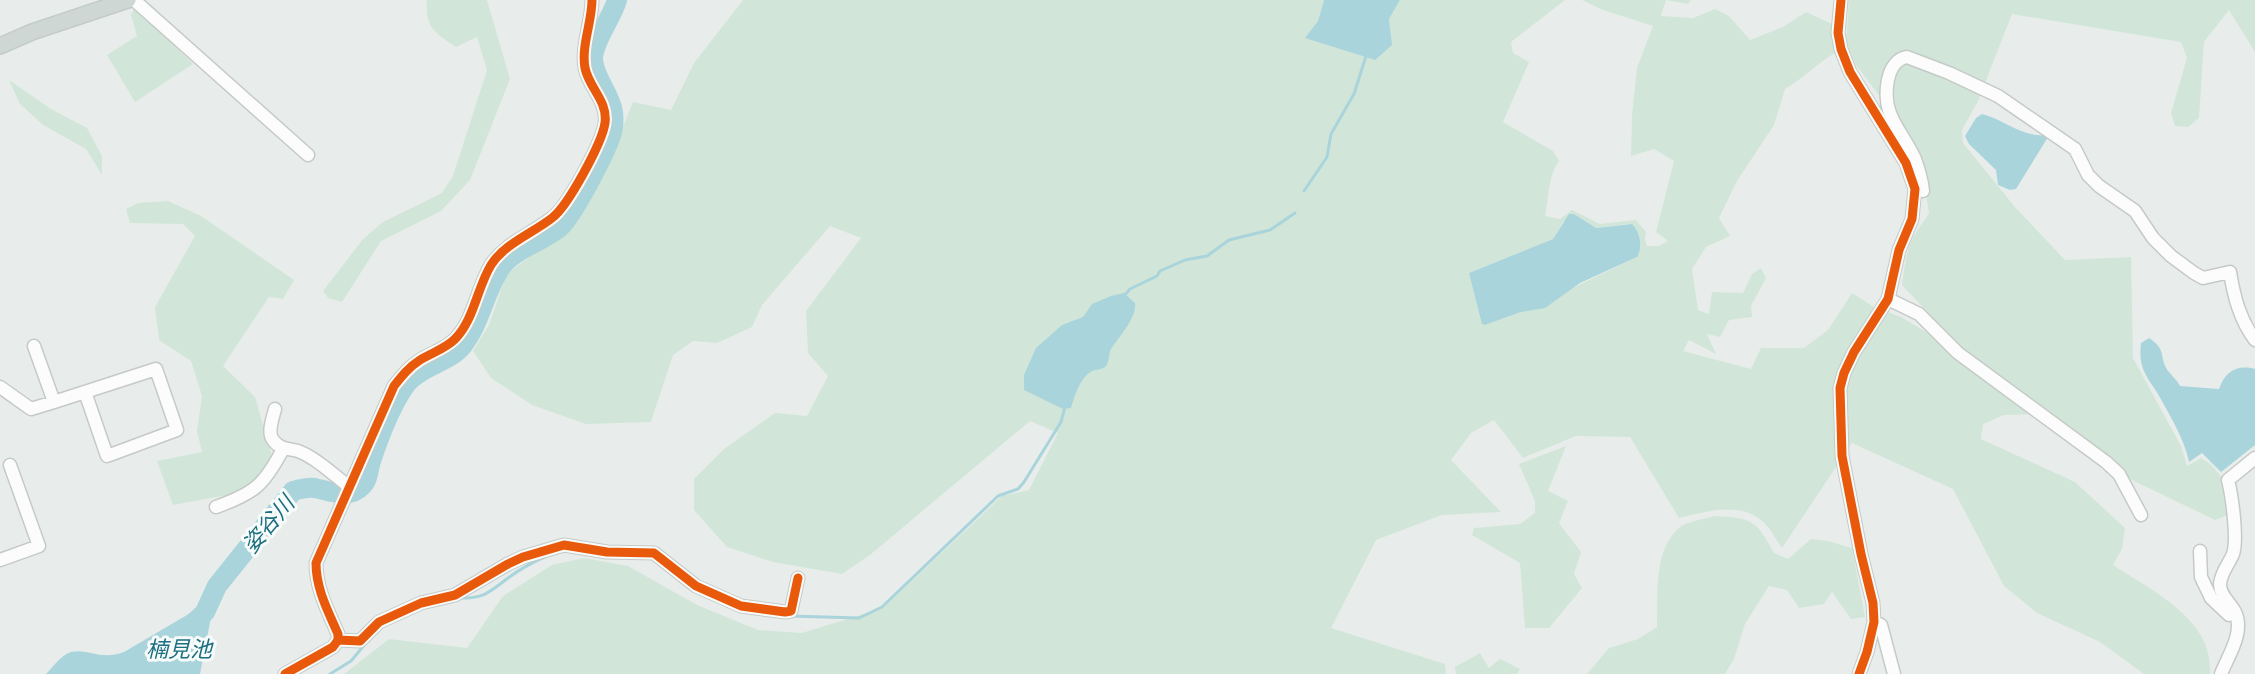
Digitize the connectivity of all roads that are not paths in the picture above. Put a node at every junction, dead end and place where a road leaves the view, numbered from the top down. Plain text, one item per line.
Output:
1 (128, 0) edge
2 (134, 0) edge
3 (592, 0) edge
4 (1842, 0) edge
5 (0, 46) edge
6 (308, 155) dead end
7 (1915, 199) junction
8 (1888, 299) junction
9 (2255, 340) edge
10 (34, 346) dead end
11 (0, 387) edge
12 (85, 392) junction
13 (54, 402) junction
14 (275, 409) dead end
15 (283, 449) junction
16 (2255, 458) edge
17 (10, 465) dead end
18 (348, 487) junction
19 (216, 507) dead end
20 (2141, 515) dead end
21 (2200, 551) dead end
22 (0, 560) edge
23 (798, 578) dead end
24 (1874, 622) junction
25 (338, 640) junction
26 (2233, 648) junction
27 (285, 674) edge
28 (1859, 674) edge
29 (1894, 674) edge
30 (2221, 674) edge

1 - 5 main road
2 - 6 street
3 - 18 street
4 - 7 street
7 - 8 street
7 - 9 street
8 - 20 street
8 - 24 street
10 - 13 street
11 - 13 street
12 - 12 street
12 - 13 street
14 - 15 street
15 - 18 street
15 - 19 street
16 - 26 street
17 - 22 street
18 - 25 street
21 - 26 street
23 - 25 street
24 - 28 street
24 - 29 street
25 - 27 street
26 - 30 street

